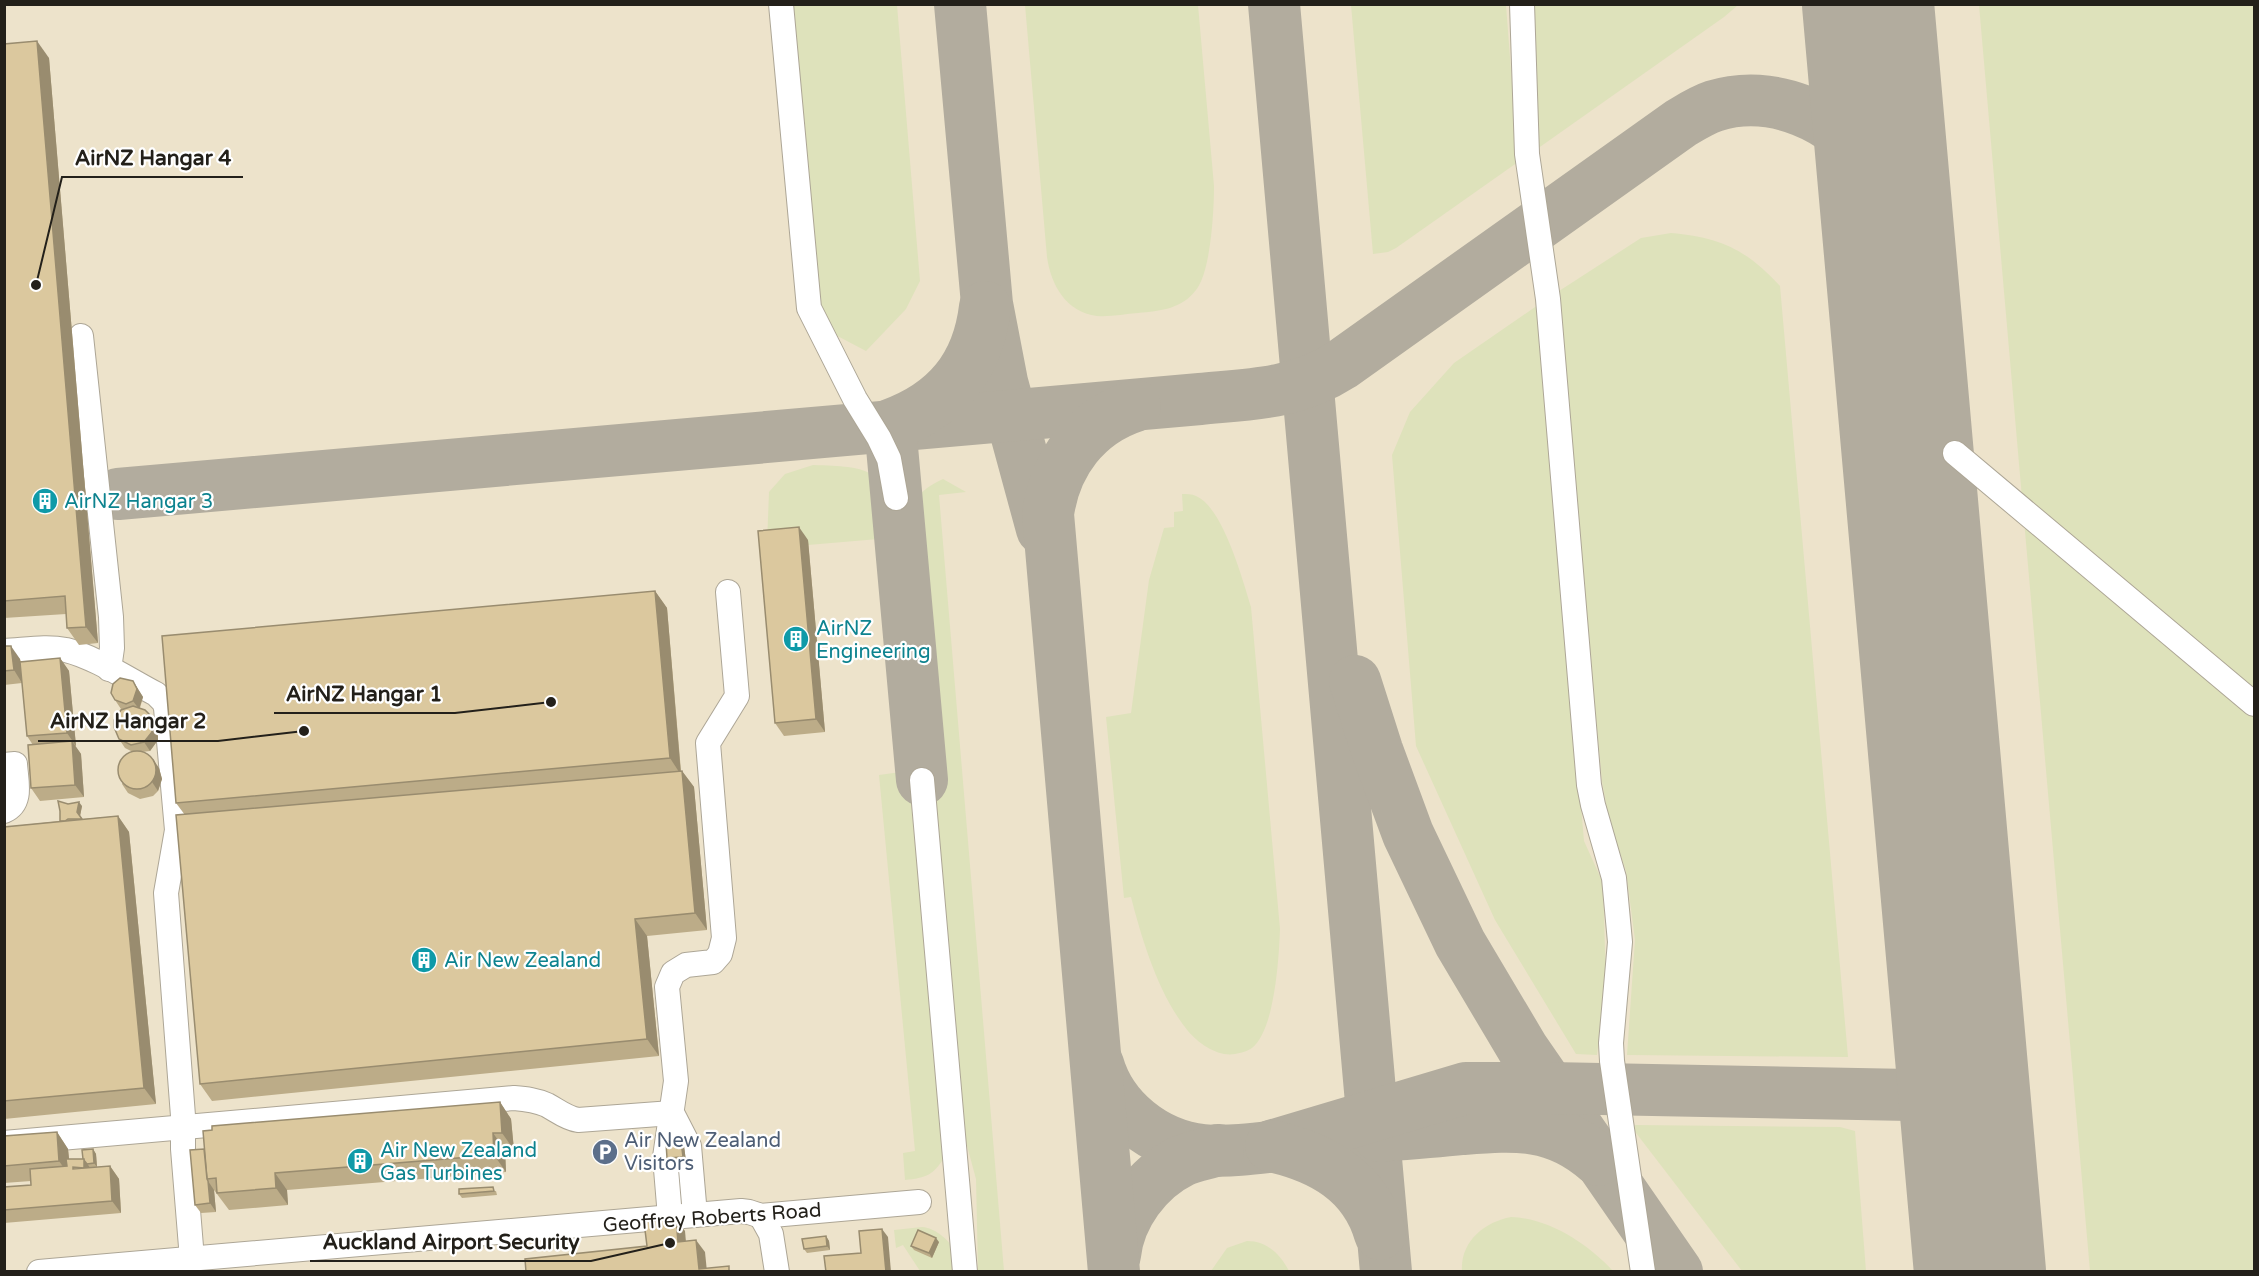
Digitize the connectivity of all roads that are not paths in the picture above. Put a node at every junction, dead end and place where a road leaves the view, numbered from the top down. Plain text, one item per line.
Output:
1 (782, 4) edge
2 (1522, 4) edge
3 (81, 336) dead end
4 (1955, 453) dead end
5 (897, 498) dead end
6 (728, 592) dead end
7 (4, 651) edge
8 (109, 669) junction
9 (2254, 704) edge
10 (4, 765) edge
11 (922, 780) dead end
12 (4, 811) edge
13 (672, 1113) junction
14 (183, 1129) junction
15 (4, 1143) edge
16 (919, 1202) dead end
17 (695, 1215) junction
18 (760, 1216) junction
19 (670, 1217) junction
20 (192, 1259) junction
21 (39, 1272) edge
22 (777, 1272) edge
23 (965, 1272) edge
24 (1643, 1272) edge

1 - 5 street
2 - 24 street
3 - 8 street
4 - 9 street
6 - 13 street
7 - 8 street
8 - 14 street
10 - 12 street
11 - 23 street
13 - 14 street
13 - 17 street
13 - 19 street
14 - 15 street
14 - 20 street
16 - 18 street, Geoffrey Roberts Road
17 - 18 street, Geoffrey Roberts Road
17 - 19 street, Geoffrey Roberts Road
18 - 22 street
19 - 20 street, Geoffrey Roberts Road
20 - 21 street, Geoffrey Roberts Road

